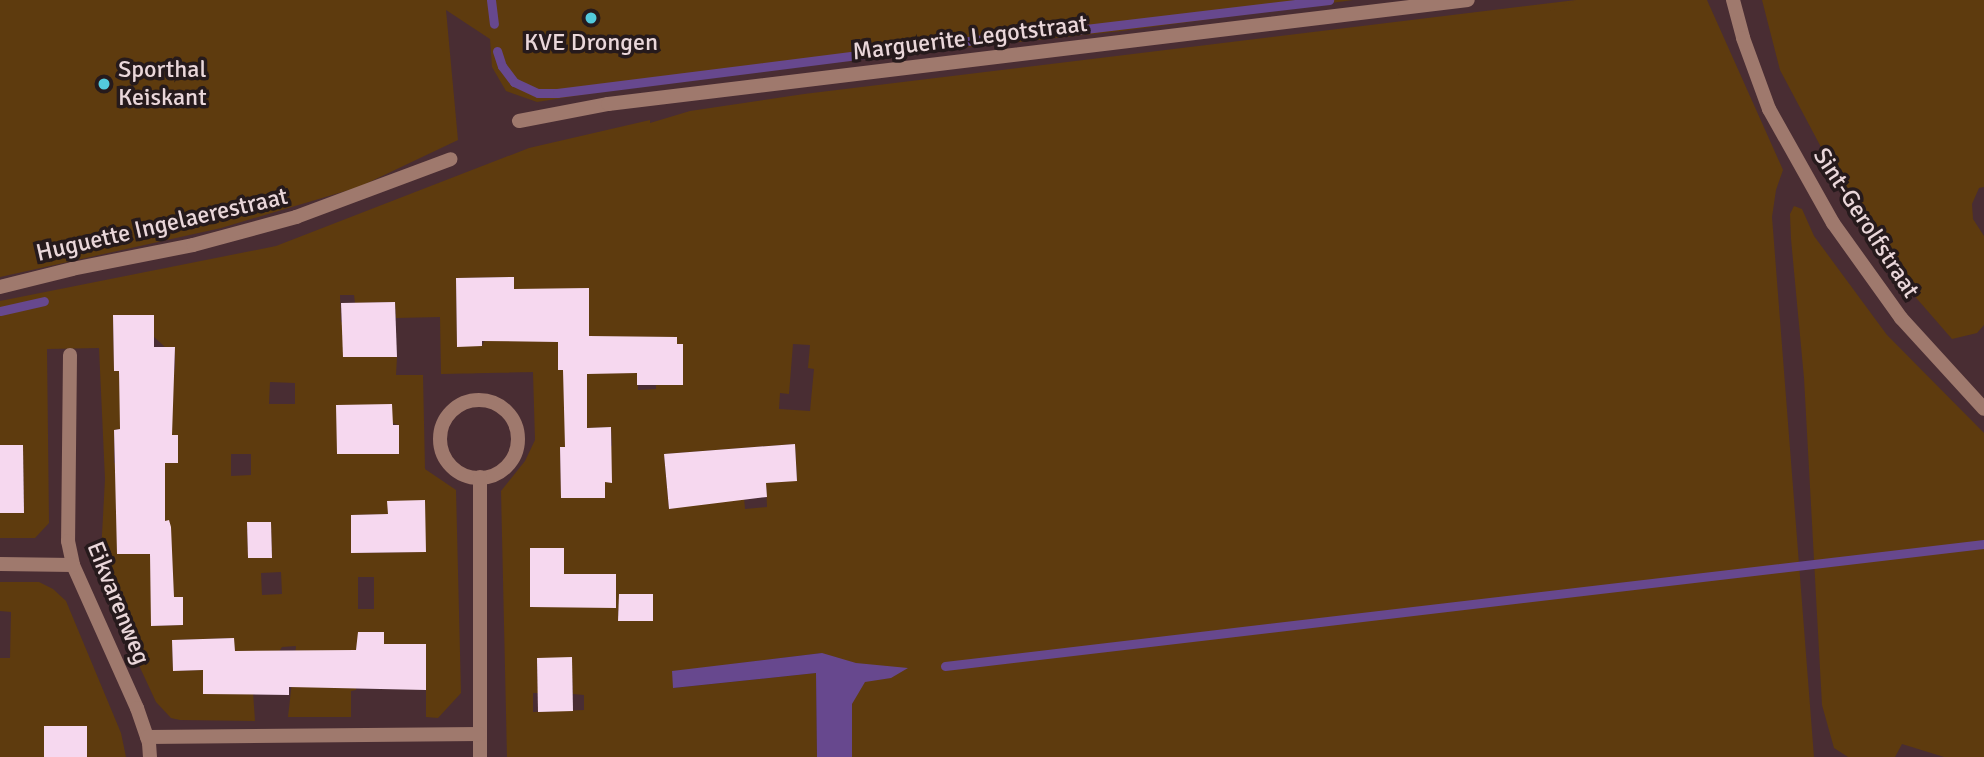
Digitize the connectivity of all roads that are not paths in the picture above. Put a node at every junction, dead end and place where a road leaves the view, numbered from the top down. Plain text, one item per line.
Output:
1 (1468, 0) edge
2 (1732, 0) edge
3 (519, 121) dead end
4 (450, 159) dead end
5 (0, 287) edge
6 (70, 355) dead end
7 (1984, 409) edge
8 (480, 477) junction
9 (0, 565) edge
10 (74, 565) junction
11 (479, 734) junction
12 (147, 737) junction
13 (150, 757) edge
14 (480, 757) edge

1 - 3 street, Marguerite Legotstraat
2 - 7 street, Sint-Gerolfstraat
4 - 5 street, Huguette Ingelaerestraat
6 - 10 street, Eikvarenweg
8 - 8 street
8 - 11 street
9 - 10 street
10 - 12 street, Eikvarenweg
11 - 12 street
11 - 14 street
12 - 13 street, Eikvarenweg

